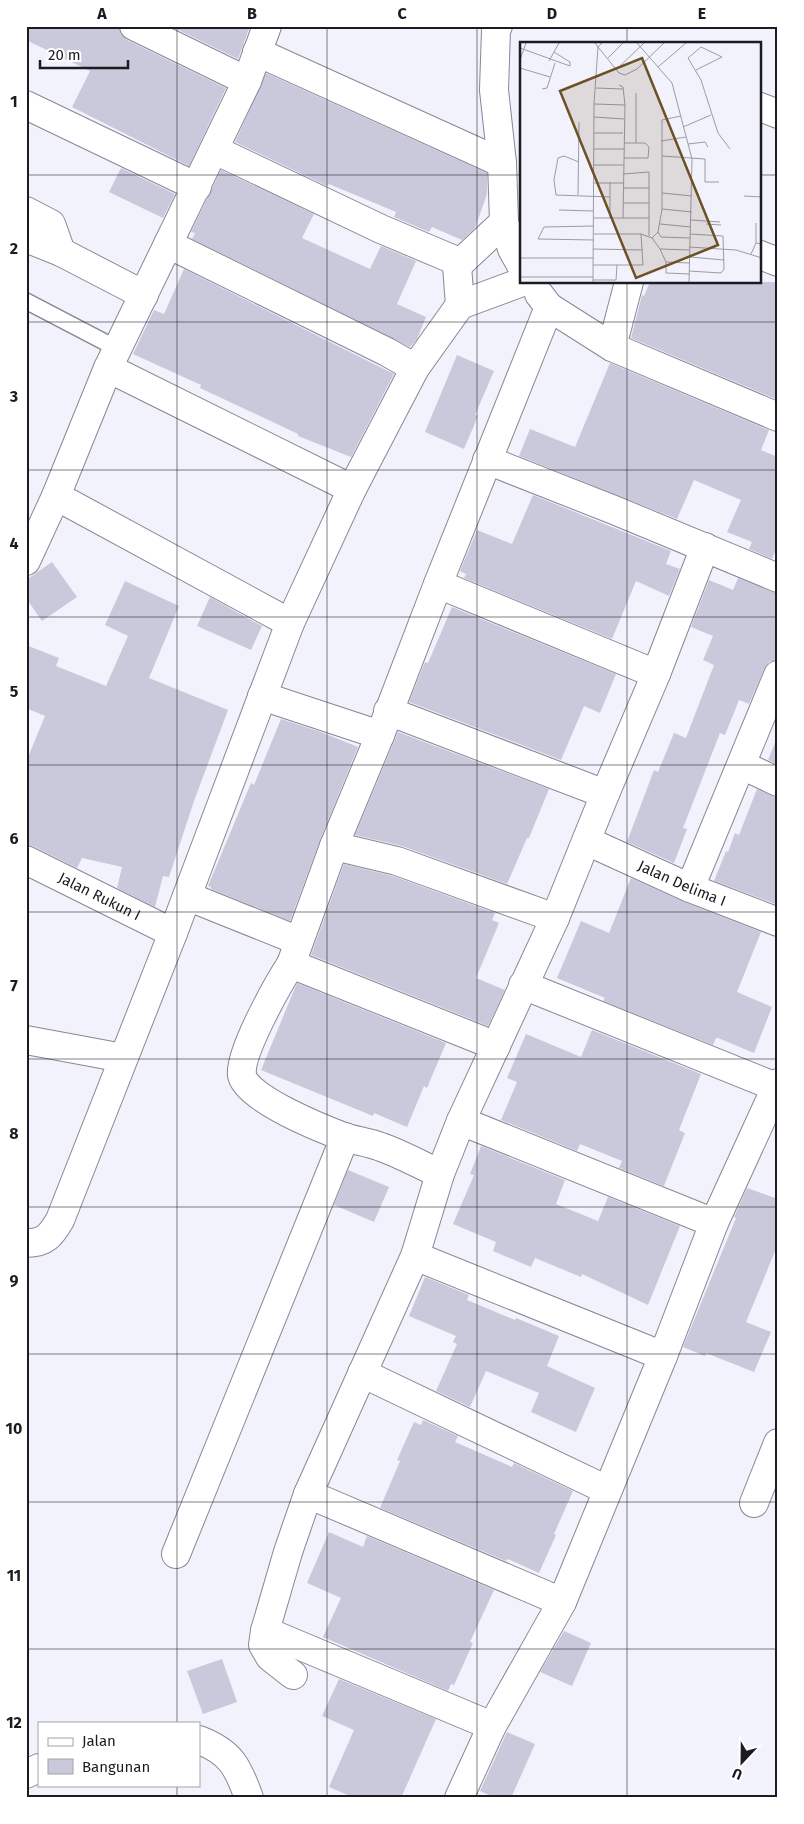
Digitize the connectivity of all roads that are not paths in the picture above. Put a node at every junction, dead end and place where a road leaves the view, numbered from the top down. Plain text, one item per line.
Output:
1 (134, 26) edge
2 (267, 26) edge
3 (494, 28) edge
4 (257, 52) junction
5 (247, 81) junction
6 (26, 105) edge
7 (762, 108) edge
8 (778, 114) edge
9 (215, 150) junction
10 (502, 163) junction
11 (197, 187) junction
12 (26, 211) edge
13 (504, 222) junction
14 (26, 238) edge
15 (168, 244) junction
16 (61, 252) junction
17 (762, 256) edge
18 (778, 262) edge
19 (520, 263) edge
20 (457, 266) junction
21 (520, 283) edge
22 (532, 284) edge
23 (628, 284) edge
24 (144, 295) junction
25 (26, 301) edge
26 (460, 305) junction
27 (549, 307) junction
28 (612, 347) junction
29 (113, 358) junction
30 (415, 368) junction
31 (778, 417) edge
32 (487, 460) junction
33 (352, 489) junction
34 (56, 496) junction
35 (705, 547) junction
36 (26, 561) edge
37 (778, 578) edge
38 (438, 584) junction
39 (290, 623) junction
40 (656, 674) junction
41 (778, 675) edge
42 (262, 696) junction
43 (384, 723) junction
44 (742, 765) junction
45 (778, 782) edge
46 (605, 794) junction
47 (587, 841) junction
48 (334, 846) junction
49 (26, 860) edge
50 (690, 888) junction
51 (187, 896) junction
52 (555, 918) junction
53 (778, 922) edge
54 (173, 933) junction
55 (295, 953) junction
56 (524, 985) junction
57 (26, 1040) edge
58 (496, 1046) junction
59 (123, 1058) junction
60 (777, 1085) edge
61 (461, 1122) junction
62 (345, 1137) junction
63 (440, 1174) junction
64 (714, 1223) junction
65 (26, 1243) edge
66 (415, 1256) junction
67 (663, 1356) junction
68 (362, 1373) junction
69 (778, 1443) edge
70 (607, 1490) junction
71 (308, 1494) junction
72 (754, 1503) dead end
73 (176, 1554) dead end
74 (562, 1602) junction
75 (265, 1631) junction
76 (293, 1675) dead end
77 (492, 1726) junction
78 (200, 1741) edge
79 (38, 1768) edge
80 (26, 1774) edge
81 (249, 1798) edge
82 (459, 1798) edge

1 - 5 street
2 - 4 street
3 - 10 street
4 - 5 street
4 - 10 street
5 - 9 street
6 - 11 street
7 - 8 street
9 - 11 street
9 - 20 street
10 - 13 street
11 - 15 street
12 - 16 street
13 - 19 street
13 - 20 street
14 - 16 street
15 - 24 street
15 - 30 street
16 - 24 street
17 - 18 street
20 - 26 street
21 - 26 street
22 - 27 street
23 - 28 street
24 - 29 street
25 - 29 lane
26 - 30 street
27 - 28 street
27 - 32 street
28 - 31 street
29 - 33 street
29 - 34 street
30 - 33 street
32 - 35 street
32 - 38 street
33 - 39 street
34 - 36 street
34 - 39 street
35 - 37 street
35 - 40 street
38 - 40 street
38 - 43 street
39 - 42 street
40 - 46 street
41 - 44 street
42 - 43 street
42 - 51 street
43 - 46 street
43 - 48 street
44 - 45 street
44 - 50 street
46 - 47 street
47 - 50 street, Jalan Delima I
47 - 52 street
48 - 52 street
48 - 55 street
49 - 54 street, Jalan Rukun I
50 - 53 street, Jalan Delima I
51 - 54 street
51 - 55 street
52 - 56 street
54 - 59 street
55 - 58 street
55 - 62 street
56 - 58 street
56 - 60 street
57 - 59 street
58 - 61 street
59 - 65 street
60 - 64 street
61 - 63 street
61 - 64 street
62 - 63 street
62 - 73 street
63 - 66 street
64 - 67 street
66 - 67 street
66 - 68 street
67 - 70 street
68 - 70 street
68 - 71 street
69 - 72 street
70 - 74 street
71 - 74 street
71 - 75 street
74 - 77 street
75 - 76 street
75 - 77 street
77 - 82 street
78 - 81 street
79 - 80 street

